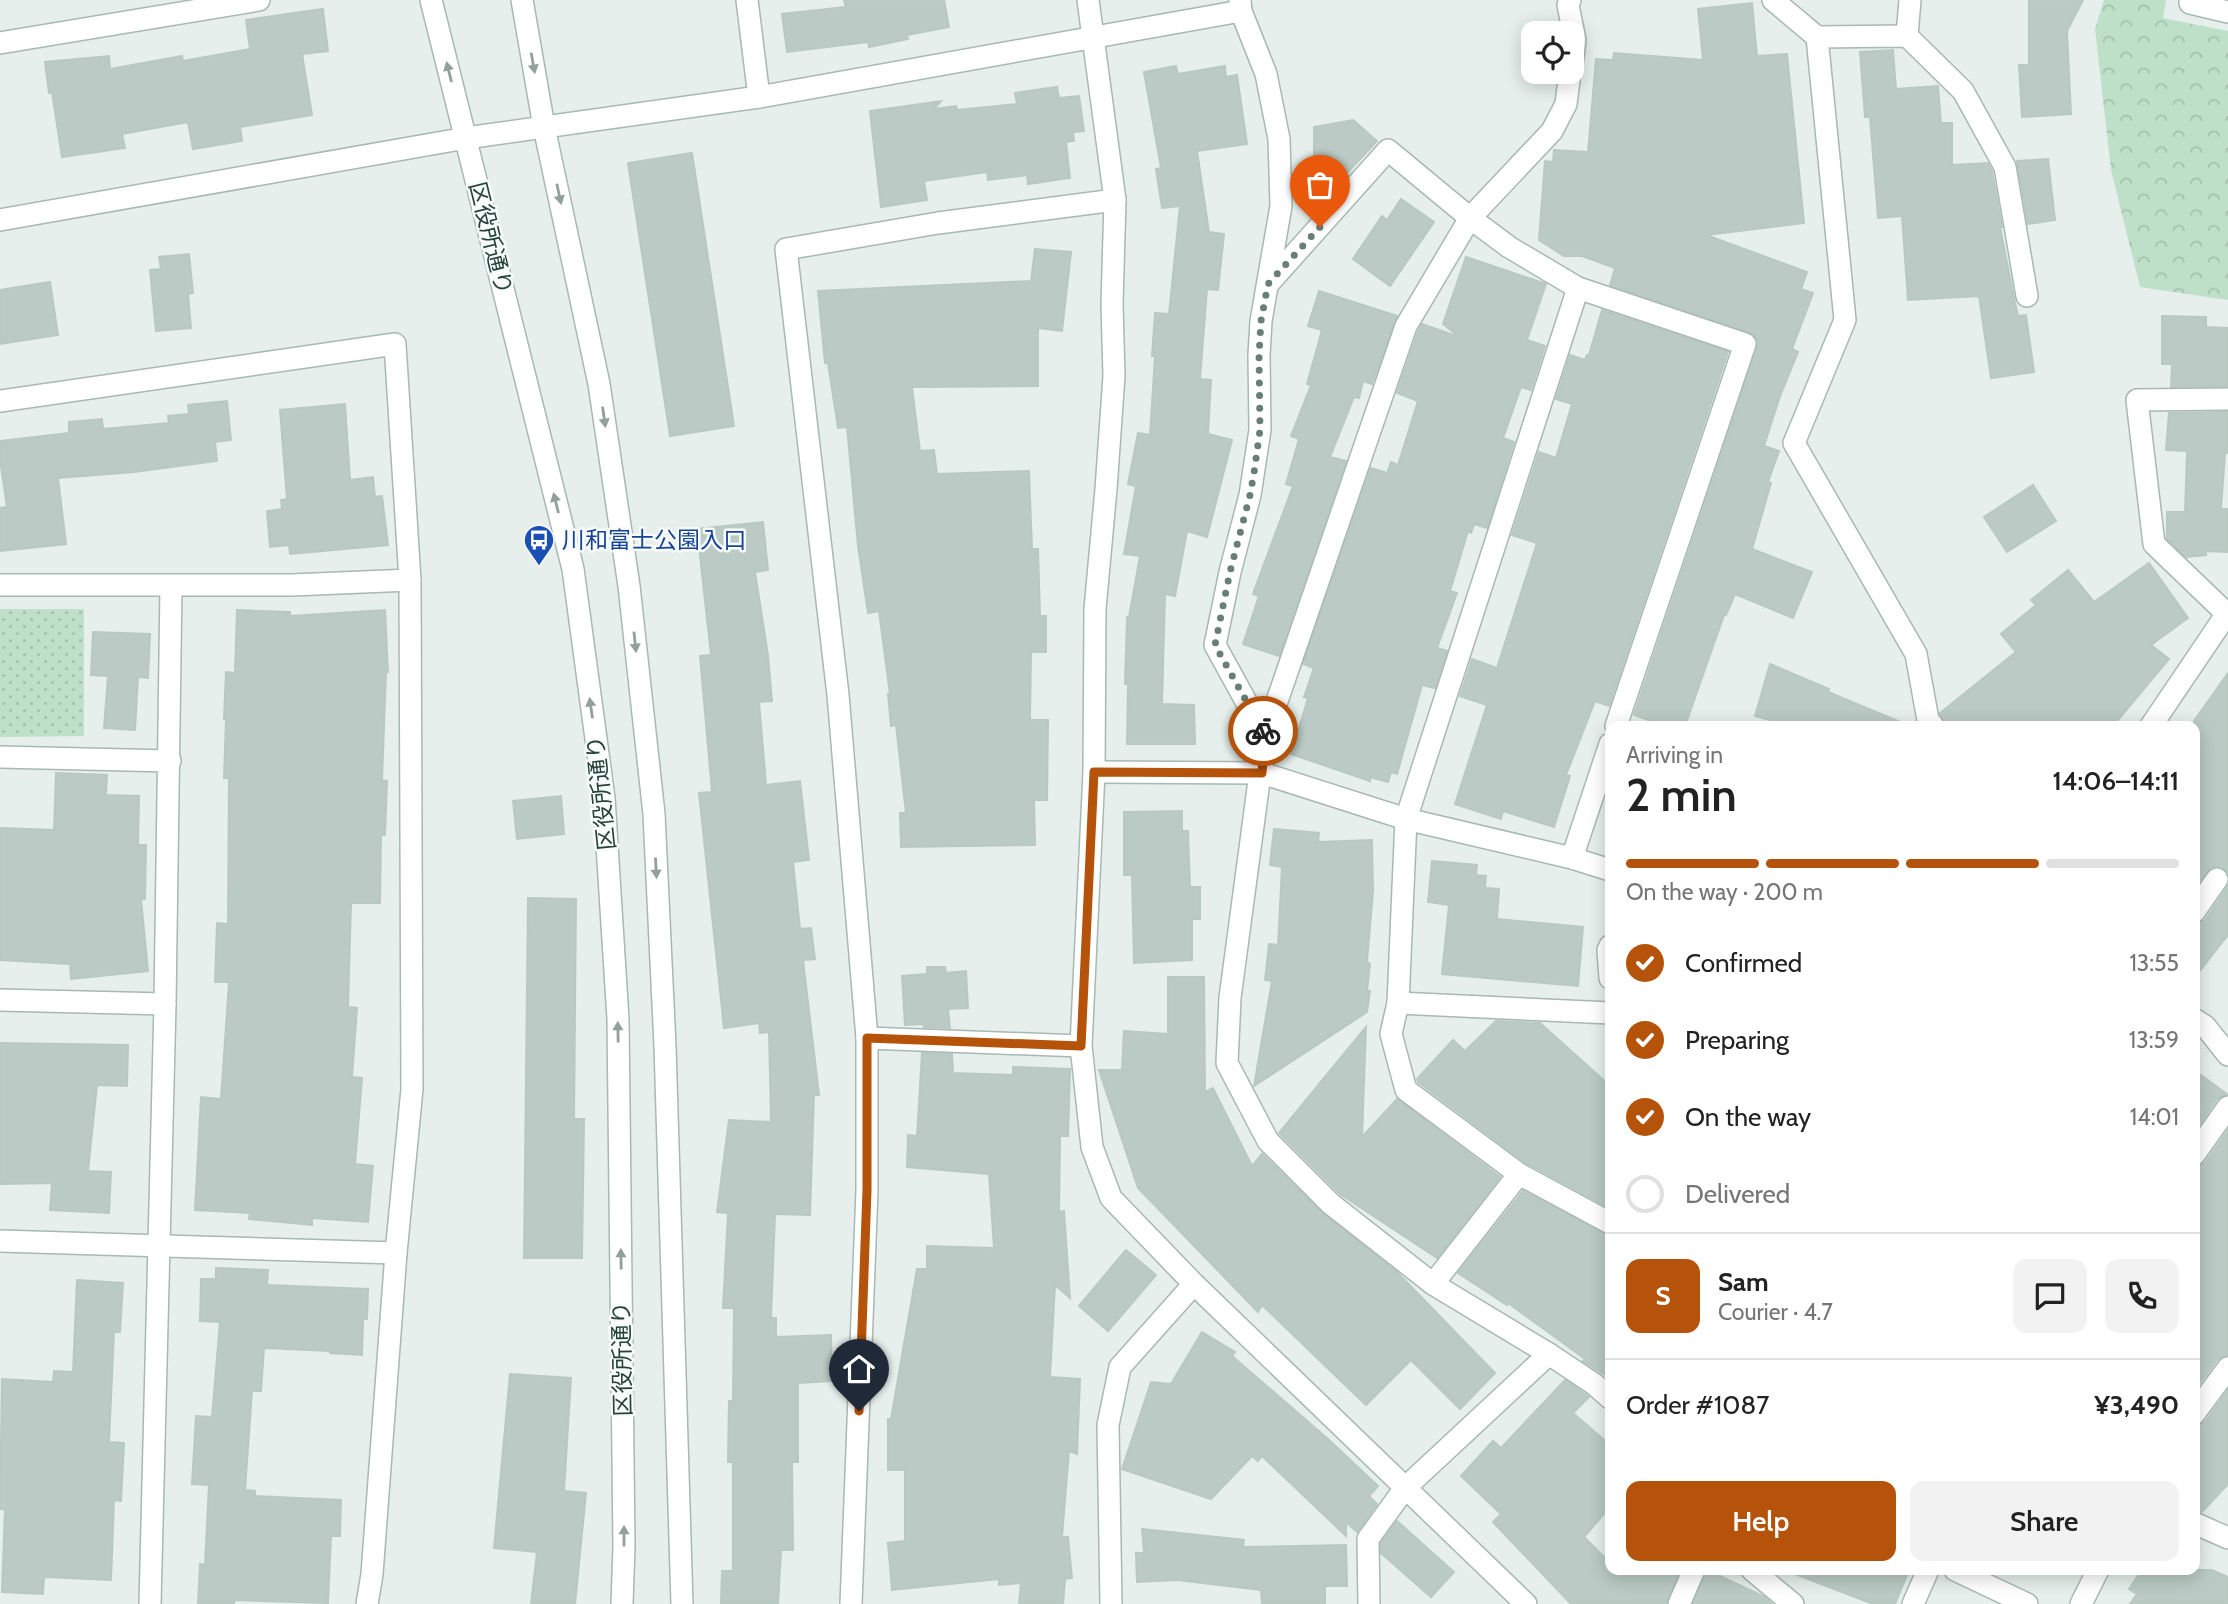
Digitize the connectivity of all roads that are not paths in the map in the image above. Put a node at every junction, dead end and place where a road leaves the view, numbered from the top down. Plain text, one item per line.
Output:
1 (259, 0) edge
2 (431, 0) edge
3 (522, 0) edge
4 (747, 0) edge
5 (1088, 0) edge
6 (1570, 0) edge
7 (1773, 0) edge
8 (1910, 0) edge
9 (2190, 0) edge
10 (1240, 5) edge
11 (2228, 12) edge
12 (1571, 21) edge
13 (1907, 36) junction
14 (1817, 37) junction
15 (1094, 38) junction
16 (0, 43) edge
17 (1568, 84) edge
18 (759, 97) junction
19 (544, 127) junction
20 (466, 138) junction
21 (1115, 200) junction
22 (1470, 218) junction
23 (0, 220) edge
24 (1268, 284) junction
25 (1578, 289) junction
26 (2027, 296) dead end
27 (2228, 399) edge
28 (0, 401) edge
29 (410, 580) junction
30 (0, 585) edge
31 (172, 586) junction
32 (2227, 614) edge
33 (1618, 721) edge
34 (1928, 721) edge
35 (2154, 721) edge
36 (1265, 736) junction
37 (0, 757) edge
38 (1605, 759) edge
39 (170, 761) junction
40 (1094, 772) junction
41 (1262, 773) junction
42 (1406, 819) junction
43 (1572, 858) junction
44 (1605, 868) edge
45 (2217, 879) dead end
46 (2200, 903) edge
47 (0, 1000) edge
48 (1398, 1003) junction
49 (165, 1004) junction
50 (1605, 1013) edge
51 (2200, 1023) edge
52 (867, 1038) junction
53 (1081, 1046) junction
54 (2228, 1055) edge
55 (2228, 1107) edge
56 (2200, 1147) edge
57 (1520, 1174) junction
58 (1605, 1220) edge
59 (0, 1241) edge
60 (159, 1246) junction
61 (396, 1253) junction
62 (1194, 1284) junction
63 (1433, 1284) junction
64 (1549, 1354) junction
65 (2228, 1368) edge
66 (1605, 1394) edge
67 (2200, 1406) edge
68 (1405, 1488) junction
69 (2200, 1526) edge
70 (2228, 1538) edge
71 (1692, 1575) edge
72 (1758, 1575) edge
73 (1926, 1575) edge
74 (1966, 1575) edge
75 (2096, 1575) edge
76 (150, 1604) edge
77 (367, 1604) edge
78 (622, 1604) edge
79 (682, 1604) edge
80 (851, 1604) edge
81 (1111, 1604) edge
82 (1369, 1604) edge
83 (1526, 1604) edge
84 (1679, 1604) edge
85 (1793, 1604) edge
86 (1913, 1604) edge
87 (2027, 1604) edge
88 (2081, 1604) edge

1 - 16 street
20 -> 2 street, 区役所通り
3 -> 19 street
4 - 18 street
5 - 15 street
6 - 12 street
7 - 14 street
8 - 13 street
9 - 11 street
10 - 15 street
10 - 24 street
13 - 14 street
13 - 26 street
14 - 34 street
15 - 18 street
15 - 21 street
17 - 22 street
18 - 19 street
19 - 20 street
19 -> 79 street
20 - 23 street
78 -> 20 street, 区役所通り
21 - 40 street
21 - 52 street
22 - 24 street
22 - 25 street
22 - 36 street
24 - 36 street
25 - 33 street
25 - 42 street
27 - 32 street
28 - 29 street
29 - 31 street
29 - 61 street
30 - 31 street
31 - 39 street
32 - 35 street
36 - 41 street
37 - 39 street
38 - 43 street
39 - 49 street
40 - 41 street
40 - 53 street
41 - 42 street
41 - 63 street
42 - 43 street
42 - 48 street
43 - 44 street
45 - 46 street
47 - 49 street
48 - 50 street
48 - 57 street
49 - 60 street
51 - 54 street
52 - 53 street
52 - 80 street
53 - 62 street
55 - 56 street
57 - 58 street
57 - 63 street
59 - 60 street
60 - 61 street
60 - 76 street
61 - 77 street
62 - 68 street
62 - 81 street
63 - 64 street
64 - 66 street
64 - 68 street
65 - 67 street
68 - 82 street
68 - 83 street
69 - 70 street
71 - 84 street
72 - 85 street
73 - 86 street
74 - 87 street
75 - 88 street

